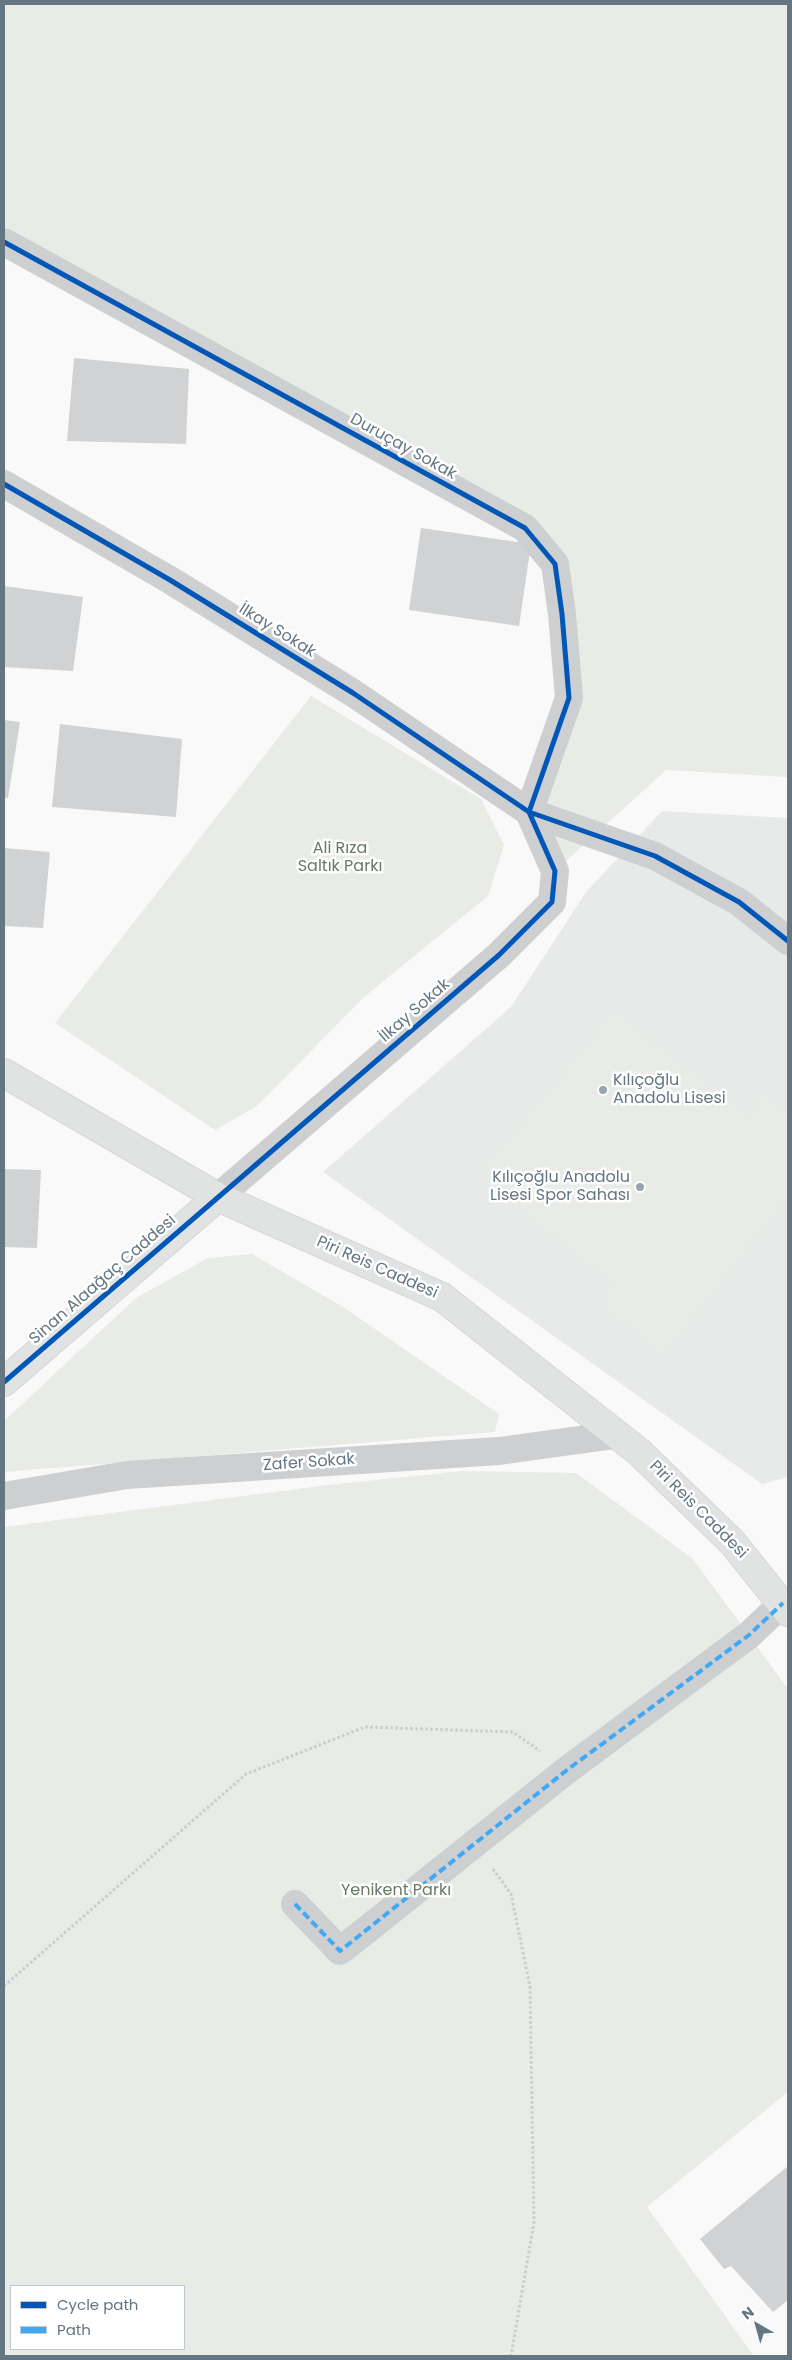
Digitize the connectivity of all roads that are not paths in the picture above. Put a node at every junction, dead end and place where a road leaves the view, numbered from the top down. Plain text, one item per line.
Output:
1 (4, 242) edge
2 (4, 484) edge
3 (529, 812) junction
4 (788, 941) edge
5 (4, 1073) edge
6 (218, 1198) junction
7 (4, 1382) edge
8 (615, 1435) junction
9 (4, 1496) edge
10 (786, 1608) edge
11 (295, 1904) dead end

1 - 3 street, Duruçay Sokak
2 - 3 street, İlkay Sokak
3 - 4 street, İlkay Sokak
3 - 6 street, İlkay Sokak
5 - 6 main road, Piri Reis Caddesi
6 - 7 main road, Sinan Alaağaç Caddesi
6 - 8 main road, Piri Reis Caddesi
8 - 9 street, Zafer Sokak
8 - 10 main road, Piri Reis Caddesi
10 - 11 street

